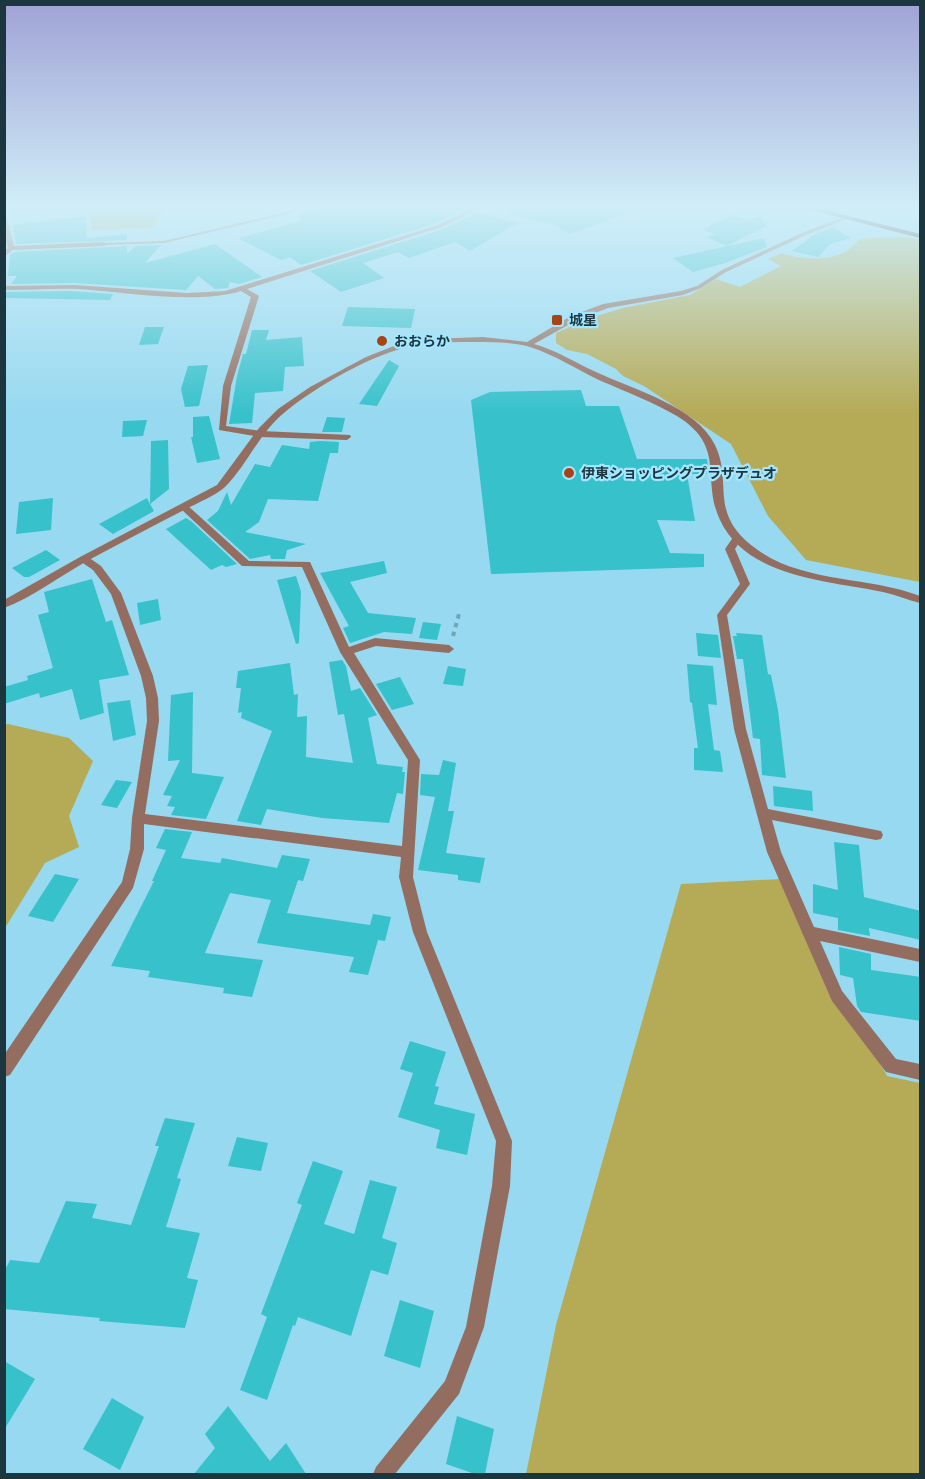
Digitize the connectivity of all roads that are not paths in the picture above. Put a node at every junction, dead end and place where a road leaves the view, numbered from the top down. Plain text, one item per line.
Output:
1 (280, 276) edge
2 (717, 276) edge
3 (4, 288) edge
4 (242, 288) junction
5 (528, 344) junction
6 (261, 434) junction
7 (347, 438) dead end
8 (184, 507) junction
9 (737, 538) junction
10 (84, 559) junction
11 (921, 600) edge
12 (4, 605) edge
13 (449, 649) road end
14 (346, 652) junction
15 (763, 813) junction
16 (138, 818) junction
17 (876, 835) dead end
18 (408, 852) junction
19 (808, 932) junction
20 (921, 955) edge
21 (4, 1069) edge
22 (921, 1072) edge
23 (383, 1474) edge

1 - 4 street
2 - 5 street
3 - 4 street
4 - 6 street
5 - 6 street
5 - 9 street
6 - 7 street
6 - 8 street
8 - 10 street
8 - 14 street
9 - 11 street
9 - 15 street
10 - 12 street
10 - 16 street
13 - 14 street
14 - 18 street
15 - 17 street
15 - 19 street
16 - 18 street
16 - 21 street
18 - 23 street
19 - 20 street
19 - 22 street

